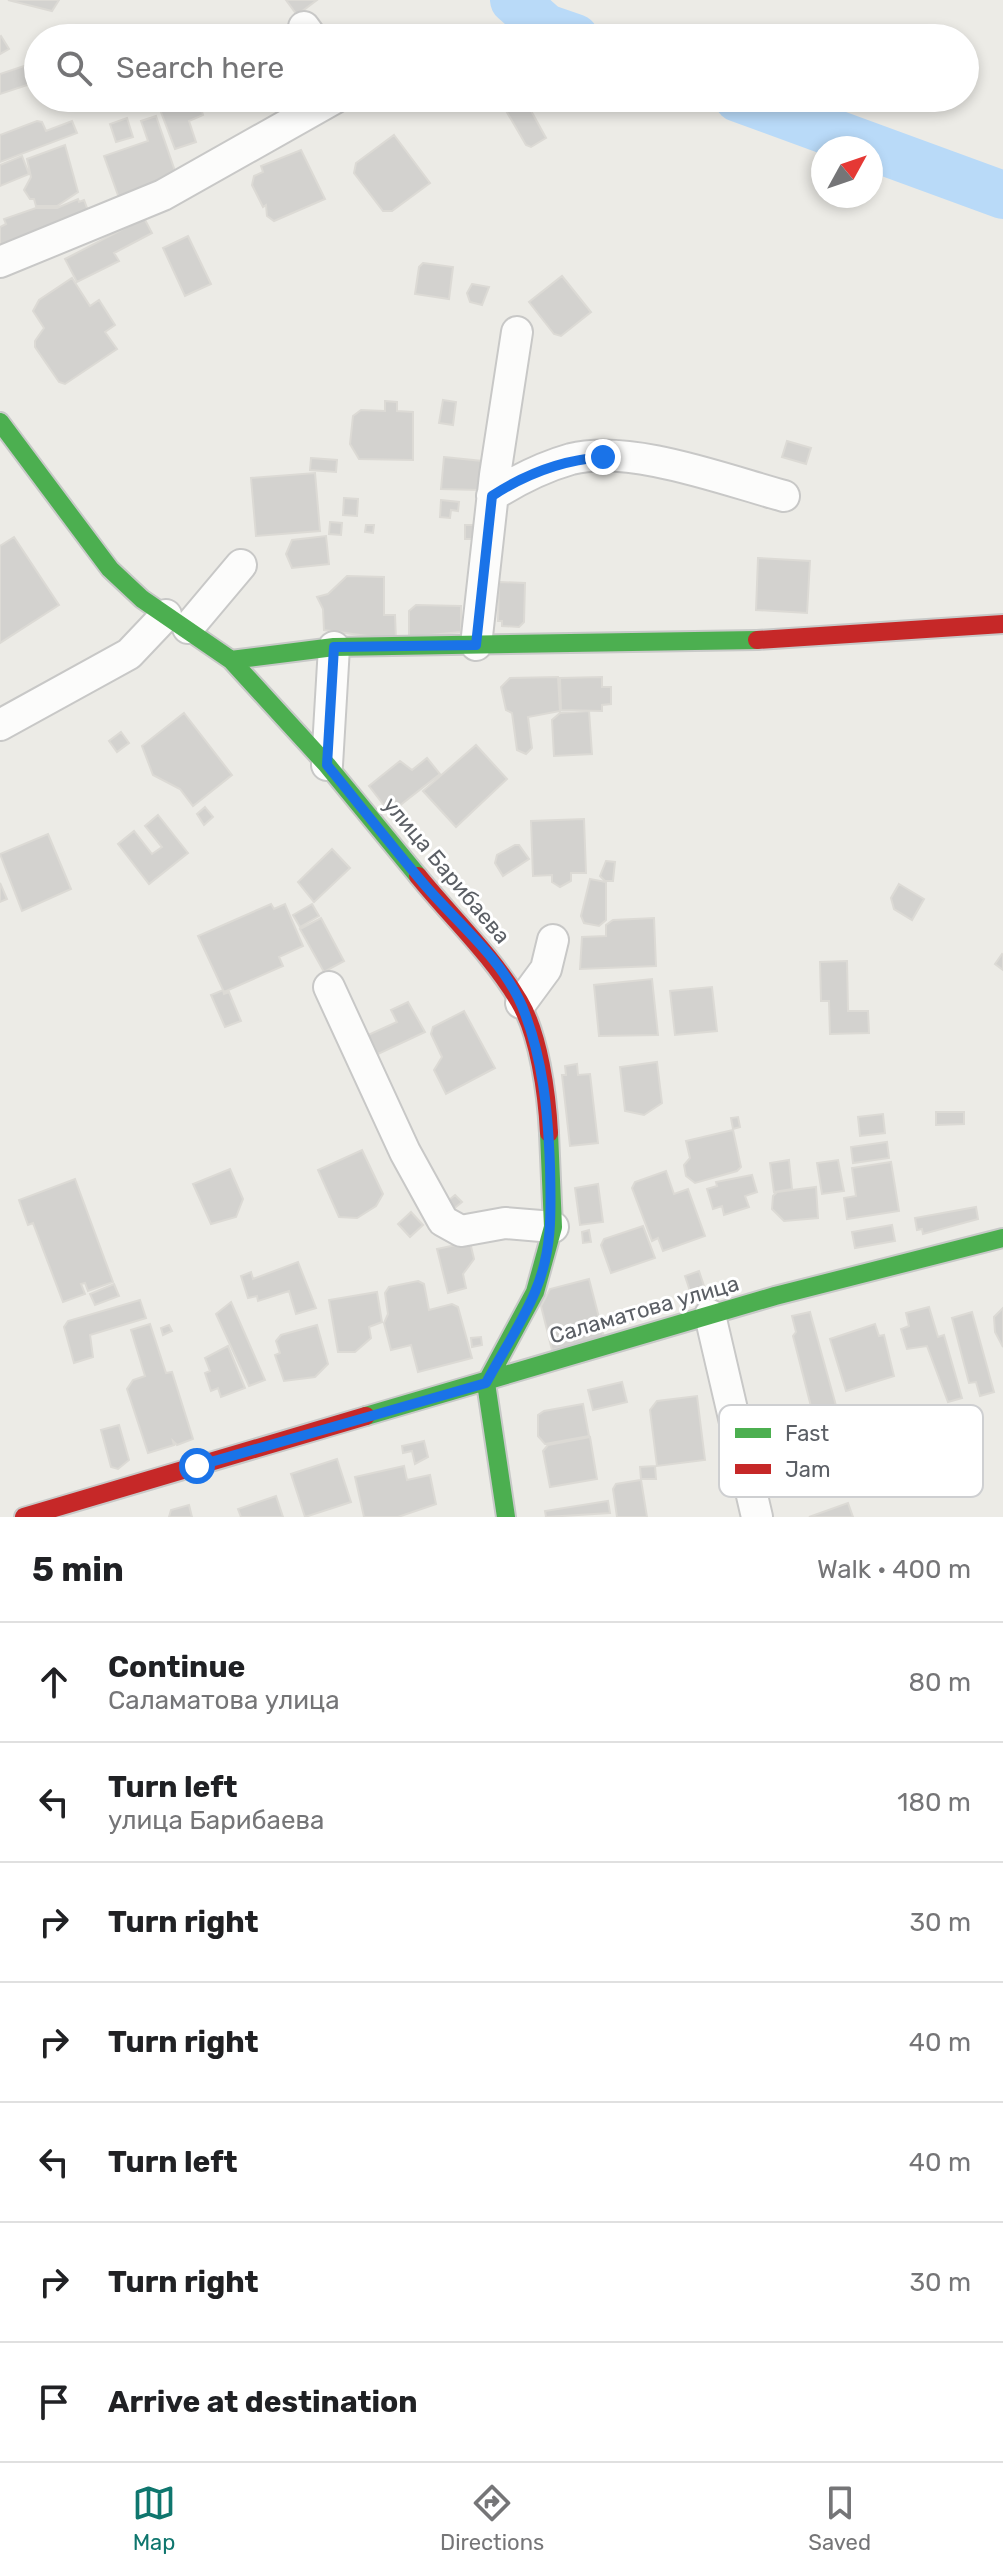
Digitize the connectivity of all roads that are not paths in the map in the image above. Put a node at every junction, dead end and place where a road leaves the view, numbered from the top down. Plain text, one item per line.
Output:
1 (310, 112) edge
2 (0, 262) edge
3 (517, 332) dead end
4 (0, 422) edge
5 (492, 496) junction
6 (784, 496) dead end
7 (241, 565) dead end
8 (177, 622) junction
9 (1003, 624) edge
10 (476, 645) junction
11 (334, 647) junction
12 (231, 660) junction
13 (0, 725) edge
14 (327, 765) junction
15 (553, 940) dead end
16 (329, 987) dead end
17 (521, 1003) junction
18 (553, 1227) junction
19 (1003, 1238) edge
20 (710, 1315) junction
21 (486, 1383) junction
22 (731, 1405) edge
23 (752, 1497) edge
24 (24, 1517) edge
25 (506, 1517) edge
26 (757, 1517) edge

1 - 2 street
3 - 5 street
4 - 8 street, улица Барибаева
5 - 6 street
5 - 10 street
7 - 8 street
8 - 12 street, улица Барибаева
8 - 13 street
9 - 10 street
10 - 11 street
11 - 12 street
11 - 14 street
12 - 14 street, улица Барибаева
14 - 17 street, улица Барибаева
15 - 17 street
16 - 18 street
17 - 18 street, улица Барибаева
18 - 21 street, улица Барибаева
19 - 20 street, Саламатова улица
20 - 21 street, Саламатова улица
20 - 22 street
21 - 24 street, Саламатова улица
21 - 25 street
23 - 26 street

